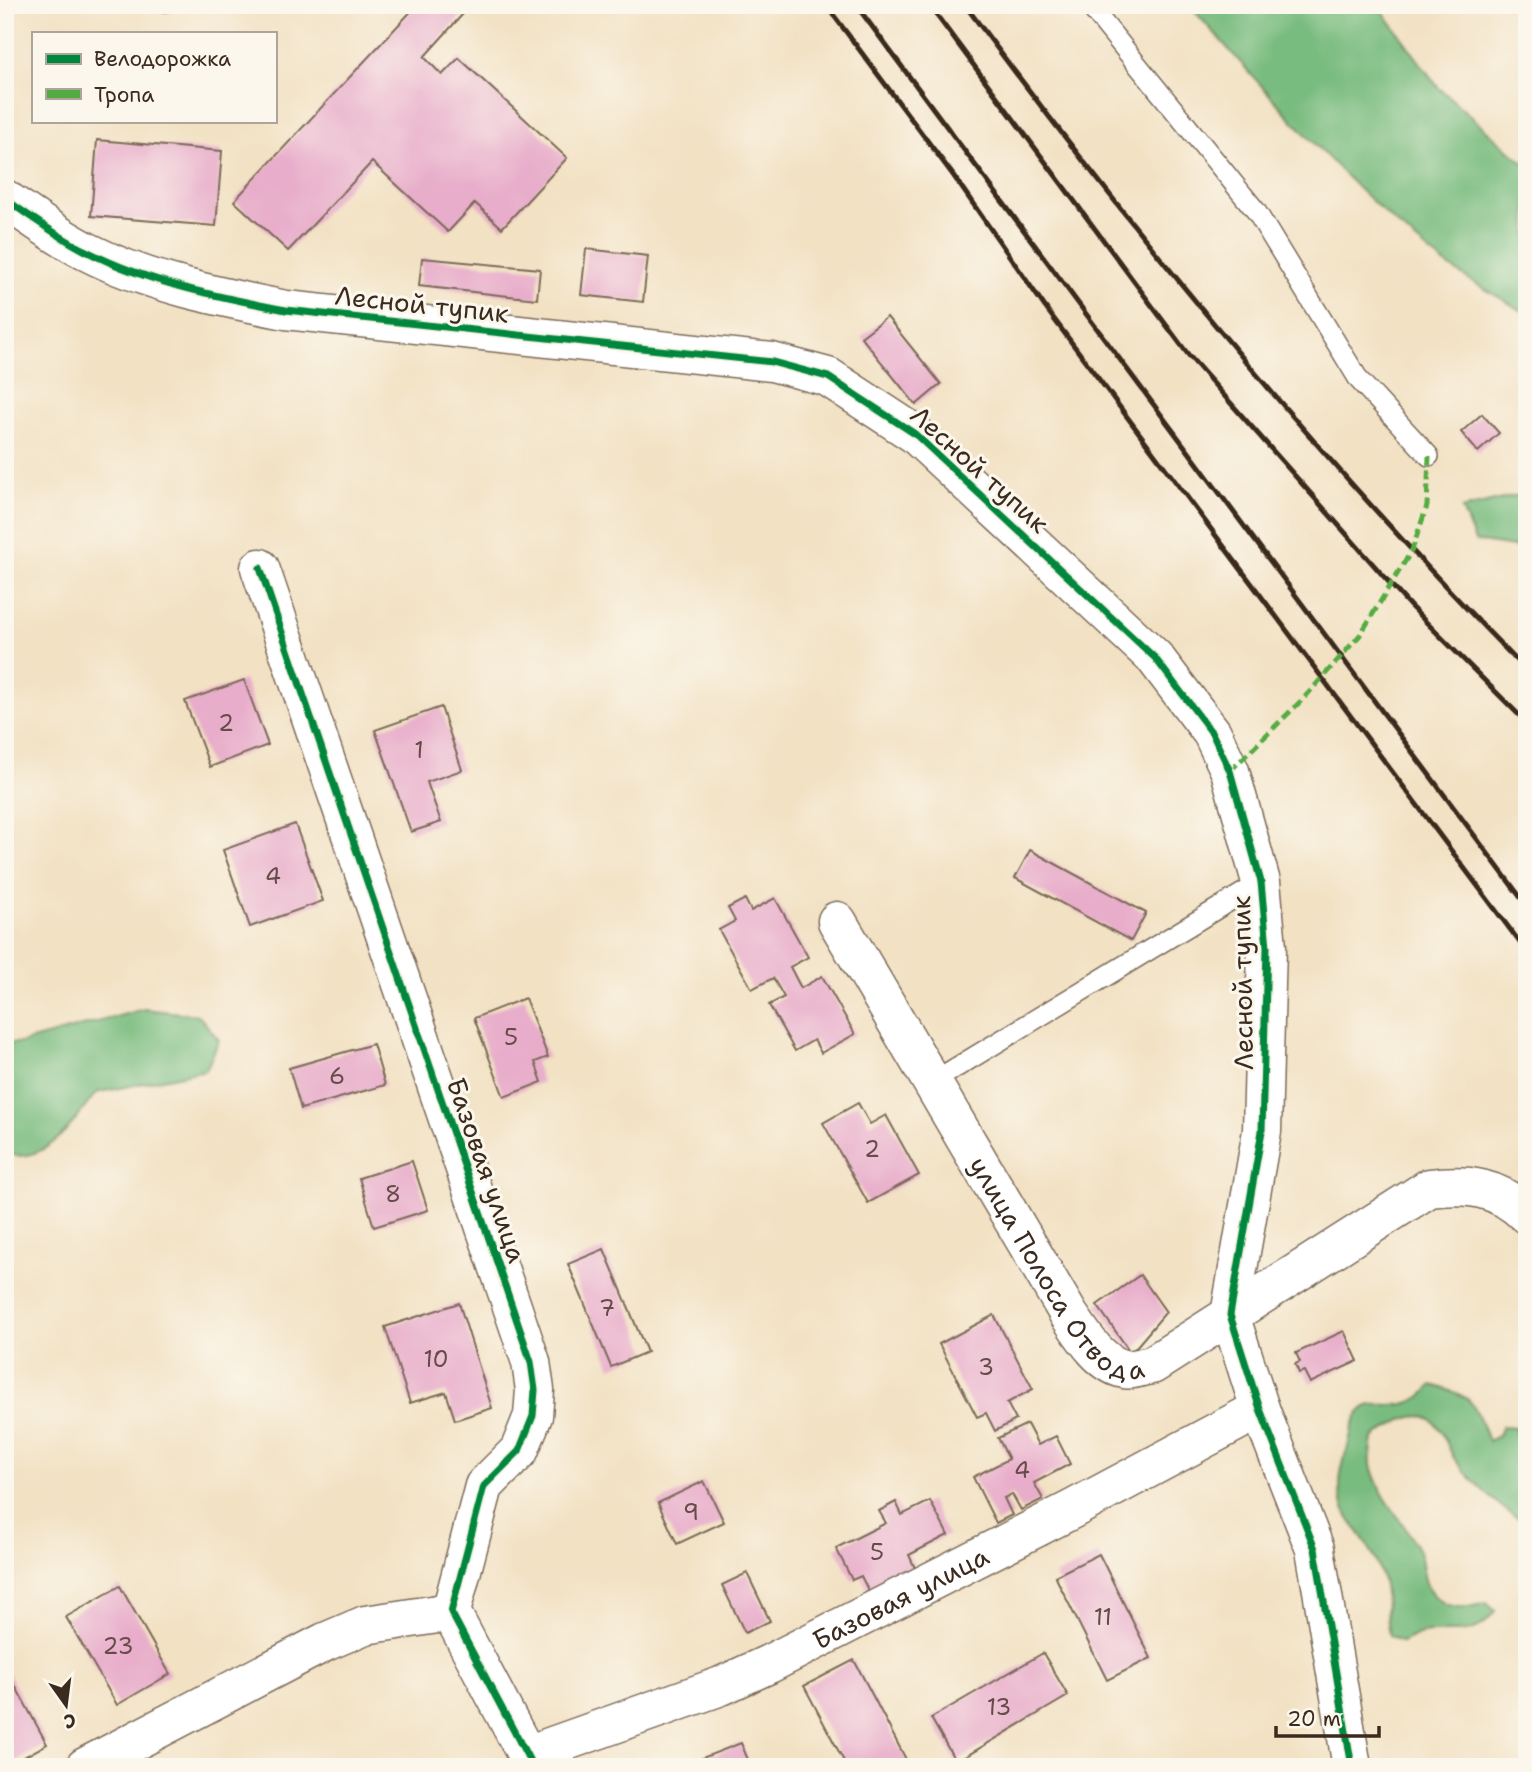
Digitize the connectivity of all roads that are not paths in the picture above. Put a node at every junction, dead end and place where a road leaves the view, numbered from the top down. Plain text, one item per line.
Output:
1 (1088, 5) edge
2 (5, 199) edge
3 (1429, 456) dead end
4 (260, 568) dead end
5 (1261, 882) junction
6 (837, 921) dead end
7 (934, 1081) junction
8 (1527, 1215) edge
9 (1230, 1315) junction
10 (1261, 1409) junction
11 (451, 1612) junction
12 (530, 1761) edge
13 (85, 1767) edge
14 (1352, 1767) edge

1 - 3 lane
2 - 5 street, Лесной тупик
4 - 11 street, Базовая улица
5 - 7 lane
5 - 9 street, Лесной тупик
6 - 7 street, улица Полоса Отвода
7 - 9 street, улица Полоса Отвода
8 - 9 street, улица Полоса Отвода
9 - 10 street
10 - 12 street, Базовая улица
10 - 14 street
11 - 12 street, Базовая улица
11 - 13 street

